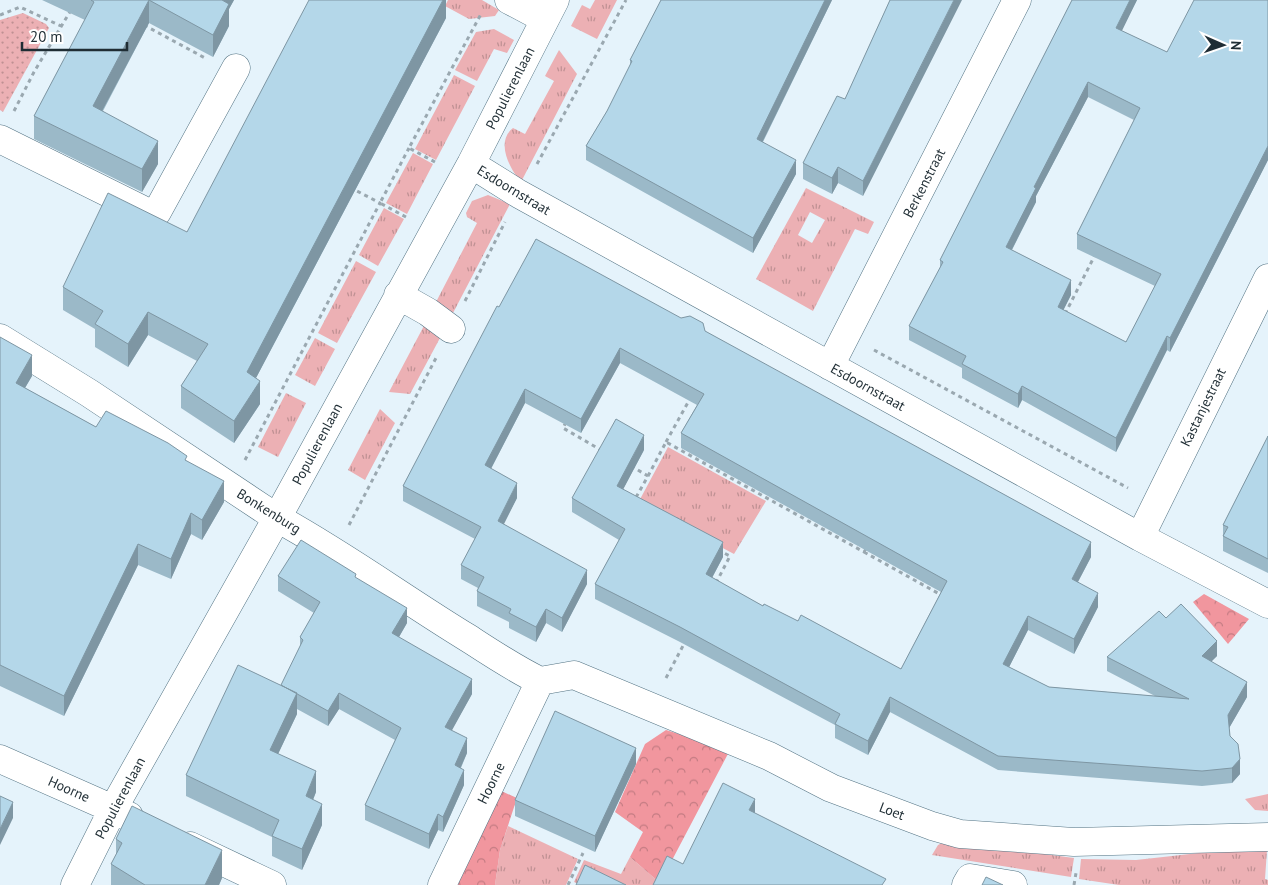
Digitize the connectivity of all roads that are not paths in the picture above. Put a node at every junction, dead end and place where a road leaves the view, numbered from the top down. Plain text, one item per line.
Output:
1 (1017, 0) edge
2 (496, 4) edge
3 (550, 10) edge
4 (234, 71) road end
5 (0, 139) edge
6 (467, 171) junction
7 (1268, 278) edge
8 (398, 295) junction
9 (451, 329) road end
10 (0, 338) edge
11 (830, 366) junction
12 (277, 518) junction
13 (1140, 537) junction
14 (1268, 604) edge
15 (540, 681) junction
16 (0, 759) edge
17 (113, 809) junction
18 (1268, 837) edge
19 (75, 885) edge
20 (272, 885) edge
21 (442, 885) edge
22 (966, 885) edge
23 (1012, 885) edge

1 - 11 street, Berkenstraat
2 - 3 street
3 - 6 street, Populierenlaan
4 - 5 street
6 - 8 street, Populierenlaan
6 - 11 street, Esdoornstraat
7 - 13 street, Kastanjestraat
8 - 9 street
8 - 12 street, Populierenlaan
10 - 12 street, Bonkenburg
11 - 13 street, Esdoornstraat
12 - 15 street, Bonkenburg
12 - 17 street, Populierenlaan
13 - 14 street, Esdoornstraat
15 - 18 street, Loet
15 - 21 street, Hoorne
16 - 17 street, Hoorne
17 - 19 street, Populierenlaan
17 - 20 street, Hoorne
22 - 23 street

